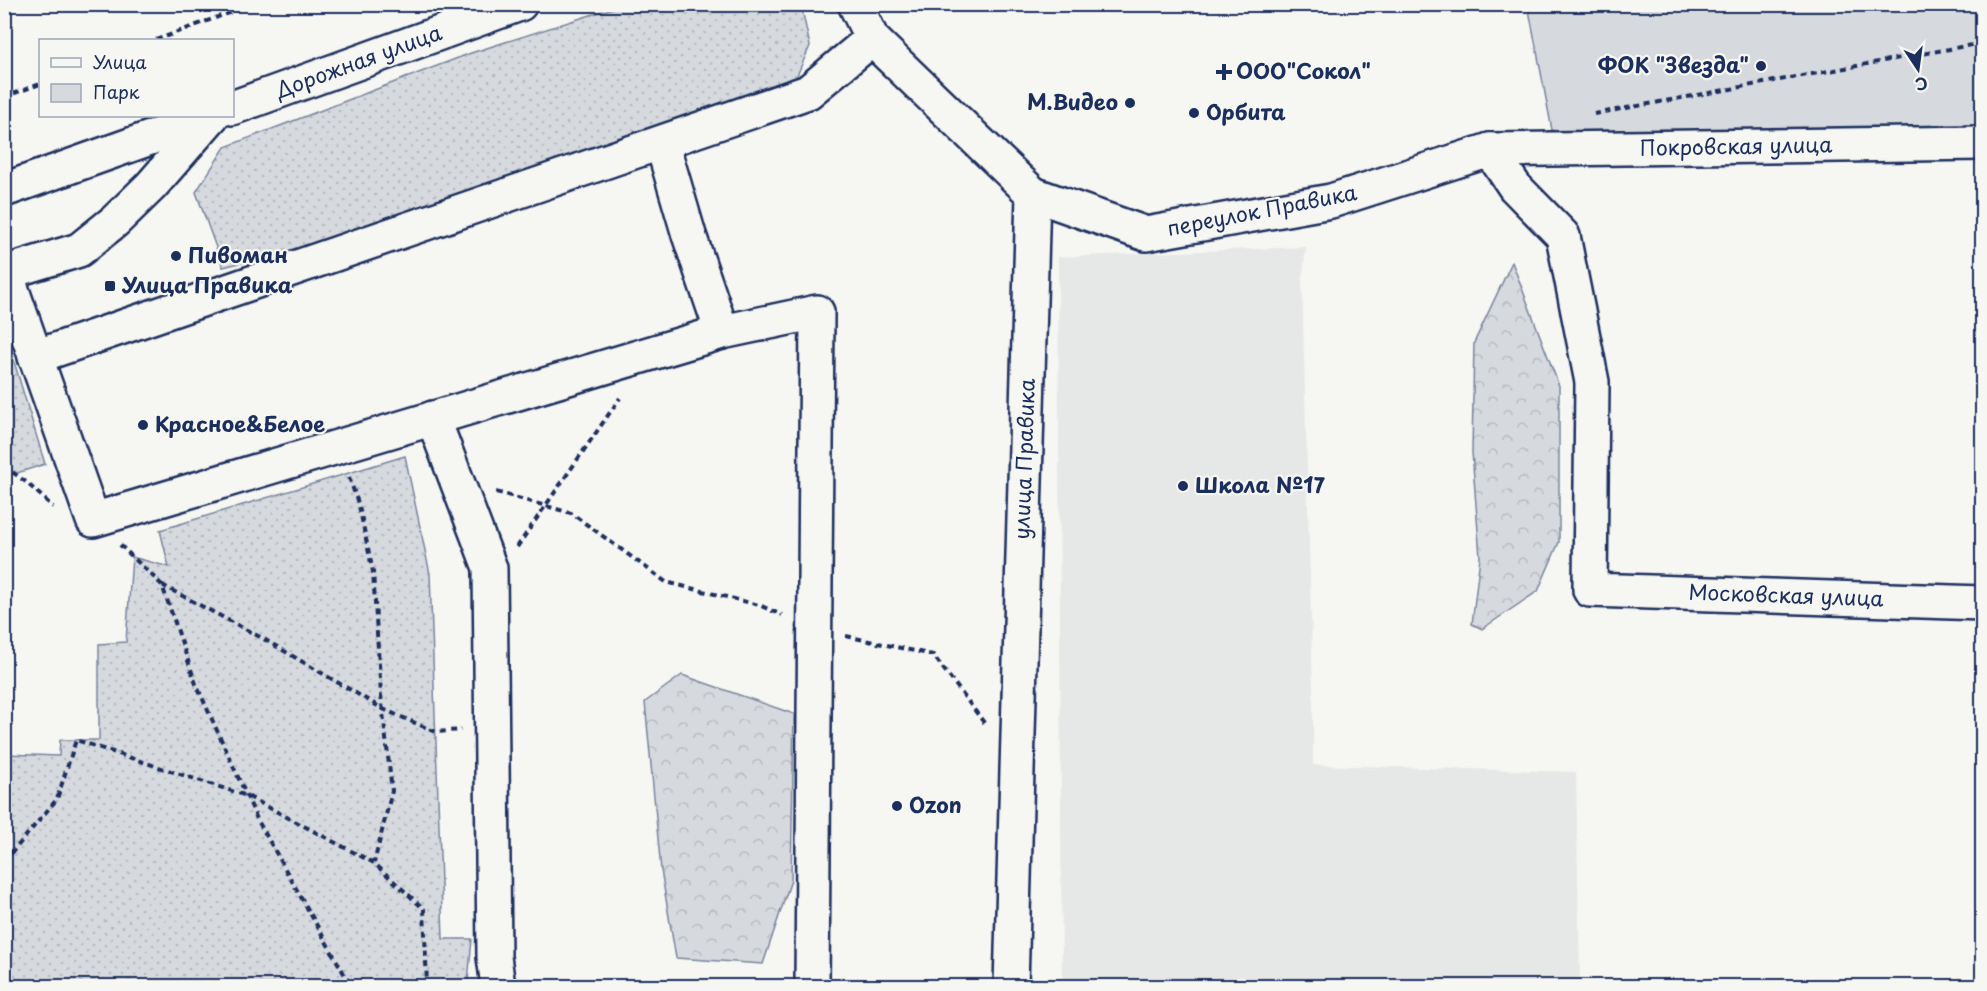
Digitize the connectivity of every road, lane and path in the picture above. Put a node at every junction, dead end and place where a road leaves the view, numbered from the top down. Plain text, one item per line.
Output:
1 (253, 4) edge
2 (520, 4) edge
3 (855, 4) edge
4 (159, 39) edge
5 (872, 39) junction
6 (1983, 43) edge
7 (39, 84) edge
8 (4, 98) edge
9 (234, 107) edge
10 (209, 117) edge
11 (211, 117) edge
12 (662, 143) junction
13 (1983, 143) edge
14 (1490, 150) junction
15 (1590, 150) junction
16 (4, 190) edge
17 (1033, 194) junction
18 (5, 273) edge
19 (722, 332) junction
20 (651, 353) junction
21 (35, 357) junction
22 (433, 418) junction
23 (339, 447) junction
24 (4, 466) edge
25 (457, 482) junction
26 (545, 506) junction
27 (59, 512) dead end
28 (93, 520) junction
29 (162, 585) junction
30 (490, 585) junction
31 (1983, 603) edge
32 (815, 629) junction
33 (383, 709) junction
34 (492, 727) junction
35 (990, 730) dead end
36 (247, 796) junction
37 (4, 862) edge
38 (374, 863) junction
39 (351, 987) edge
40 (427, 987) edge
41 (498, 987) edge
42 (812, 987) edge
43 (1011, 987) edge

1 - 4 path
2 - 9 street, Дорожная улица
3 - 5 street
5 - 12 street
5 - 17 street
6 - 15 path
7 - 8 path
10 - 16 street
11 - 18 street
12 - 19 street
12 - 21 street
13 - 15 street, Покровская улица
14 - 15 street, Покровская улица
14 - 17 street, переулок Правика
14 - 31 street, Московская улица
17 - 43 street, улица Правика
18 - 21 street
19 - 20 street
19 - 32 street
20 - 22 street
20 - 26 path
21 - 28 street
22 - 23 street
22 - 25 street
23 - 28 street
23 - 33 path
24 - 27 path
25 - 26 path
25 - 30 street
26 - 30 path
26 - 32 path
28 - 29 path
29 - 33 path
29 - 36 path
30 - 34 street
32 - 35 path
32 - 42 street
33 - 34 path
33 - 38 path
34 - 41 street
36 - 37 path
36 - 38 path
36 - 39 path
38 - 40 path

